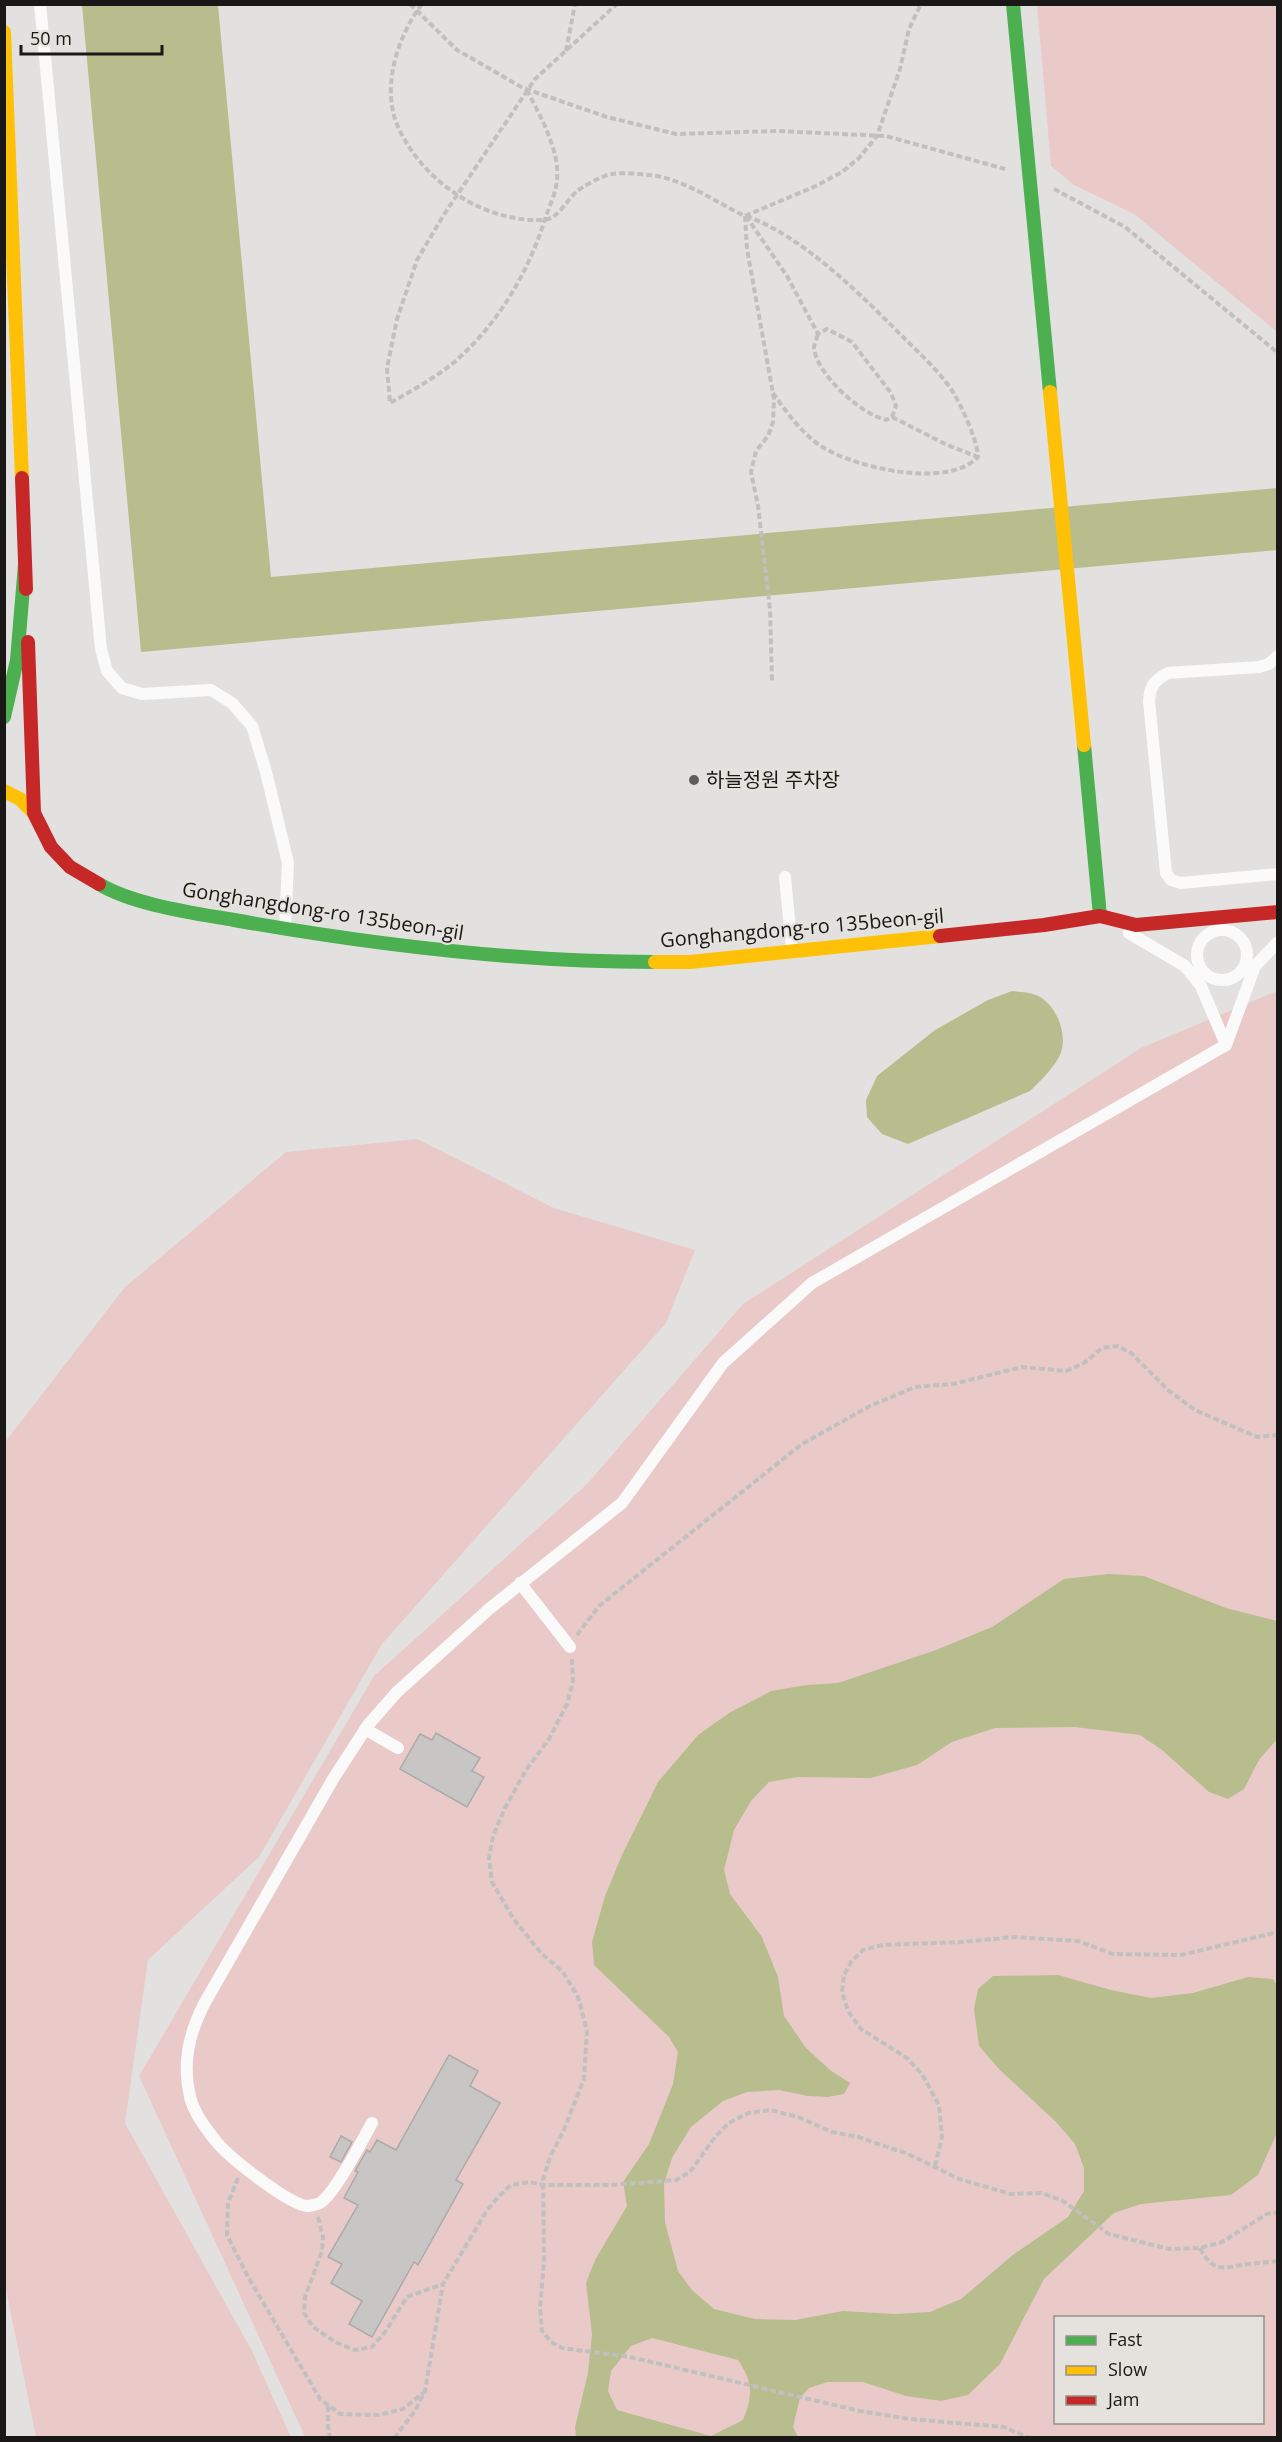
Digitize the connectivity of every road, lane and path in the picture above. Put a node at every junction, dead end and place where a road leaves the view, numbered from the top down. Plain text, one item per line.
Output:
1 (40, 4) edge
2 (410, 4) edge
3 (422, 4) edge
4 (575, 4) edge
5 (617, 4) edge
6 (921, 4) edge
7 (1013, 4) edge
8 (417, 11) junction
9 (4, 32) edge
10 (566, 51) junction
11 (527, 90) junction
12 (878, 136) junction
13 (1029, 176) junction
14 (458, 195) junction
15 (745, 216) junction
16 (545, 220) junction
17 (818, 334) junction
18 (1278, 352) edge
19 (773, 393) junction
20 (892, 417) junction
21 (978, 457) junction
22 (25, 564) junction
23 (1278, 656) edge
24 (772, 681) dead end
25 (4, 717) edge
26 (4, 791) edge
27 (34, 813) junction
28 (1278, 874) edge
29 (784, 877) dead end
30 (1278, 912) edge
31 (1100, 916) junction
32 (1218, 924) junction
33 (285, 929) junction
34 (1278, 942) edge
35 (792, 951) junction
36 (1251, 964) junction
37 (1197, 972) junction
38 (1226, 1045) junction
39 (1278, 1435) edge
40 (520, 1583) junction
41 (570, 1647) junction
42 (365, 1729) junction
43 (398, 1748) dead end
44 (1278, 1932) edge
45 (372, 2122) dead end
46 (935, 2166) junction
47 (243, 2167) junction
48 (543, 2186) junction
49 (313, 2205) junction
50 (1278, 2212) edge
51 (1200, 2248) junction
52 (1278, 2261) edge
53 (443, 2284) junction
54 (426, 2391) junction
55 (328, 2405) junction
56 (330, 2438) edge
57 (394, 2438) edge
58 (1029, 2438) edge

1 - 33 lane
2 - 8 path
3 - 8 path
4 - 10 path
5 - 10 path
6 - 12 path
7 - 13 main road
8 - 11 path
8 - 14 path
9 - 22 main road, Gonghangdong-ro 135beon-gil
10 - 11 path
11 - 12 path
11 - 14 path
11 - 16 path
12 - 13 path
12 - 15 path
13 - 18 path
13 - 31 main road
14 - 16 path
14 - 16 path
15 - 16 path
15 - 17 path
15 - 19 path
15 - 21 path
17 - 20 path
17 - 20 path
19 - 21 path
19 - 24 path
20 - 21 path
22 - 25 main road
22 - 27 main road, Gonghangdong-ro 135beon-gil
23 - 28 lane
26 - 27 main road
27 - 33 main road, Gonghangdong-ro 135beon-gil
29 - 35 lane
30 - 32 main road, Gonghangdong-ro 135beon-gil
31 - 32 main road, Gonghangdong-ro 135beon-gil
31 - 35 main road, Gonghangdong-ro 135beon-gil
31 - 37 lane
32 - 36 lane
32 - 37 lane
33 - 35 main road, Gonghangdong-ro 135beon-gil
34 - 36 lane
36 - 37 lane
36 - 38 lane
37 - 38 lane
38 - 40 lane
39 - 41 path
40 - 41 lane
40 - 42 lane
41 - 48 path
42 - 43 lane
42 - 47 lane
44 - 46 path
45 - 49 lane
46 - 48 path
46 - 51 path
47 - 49 lane
47 - 55 path
48 - 53 path
48 - 58 path
49 - 53 path
50 - 51 path
51 - 52 path
53 - 54 path
54 - 55 path
54 - 57 path
55 - 56 path

